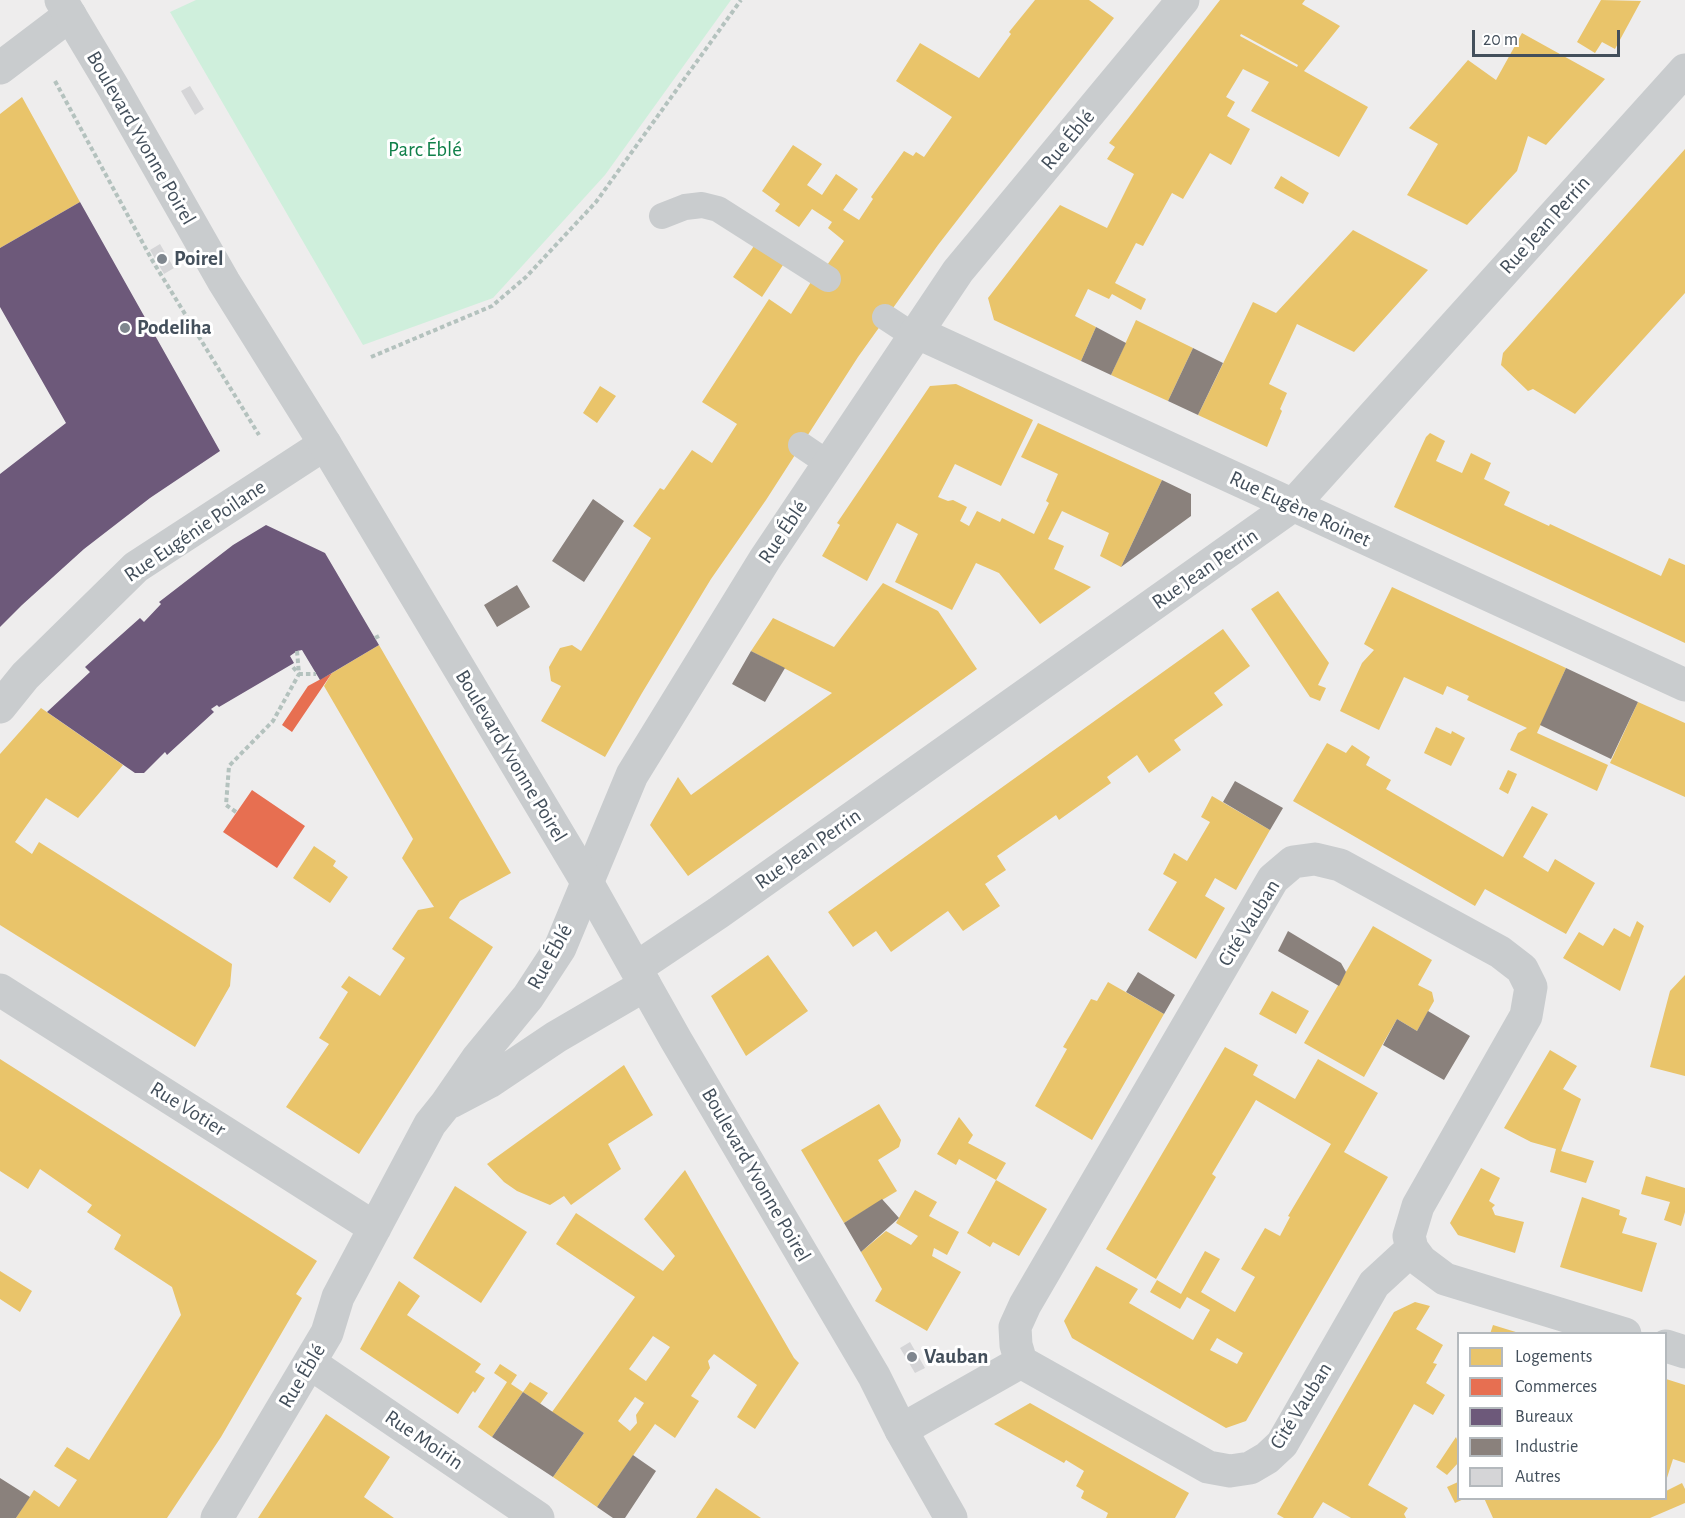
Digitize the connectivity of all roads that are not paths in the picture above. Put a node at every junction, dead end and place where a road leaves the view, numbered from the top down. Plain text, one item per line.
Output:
1 (1183, 0) edge
2 (65, 8) edge
3 (0, 68) edge
4 (1685, 70) edge
5 (662, 216) dead end
6 (828, 279) dead end
7 (885, 317) dead end
8 (915, 334) junction
9 (325, 444) junction
10 (801, 445) dead end
11 (829, 464) junction
12 (1292, 506) junction
13 (1685, 685) edge
14 (0, 707) edge
15 (586, 882) junction
16 (641, 976) junction
17 (0, 990) edge
18 (446, 1104) junction
19 (375, 1228) junction
20 (1412, 1249) junction
21 (1618, 1332) edge
22 (1667, 1347) edge
23 (1685, 1352) edge
24 (1021, 1362) junction
25 (310, 1363) junction
26 (901, 1430) junction
27 (217, 1518) edge
28 (538, 1518) edge
29 (951, 1518) edge

1 - 8 street, Rue Éblé
2 - 3 street
2 - 9 street, Boulevard Yvonne Poirel
4 - 12 street, Rue Jean Perrin
5 - 6 lane
7 - 8 lane
8 - 11 street, Rue Éblé
8 - 12 street, Rue Eugène Roinet
9 - 14 street, Rue Eugénie Poilane
9 - 15 street, Boulevard Yvonne Poirel
10 - 11 lane
11 - 15 street, Rue Éblé
12 - 13 street, Rue Eugène Roinet
12 - 16 street, Rue Jean Perrin
15 - 16 street, Boulevard Yvonne Poirel
15 - 18 street, Rue Éblé
16 - 18 street, Rue Éblé
16 - 26 street, Boulevard Yvonne Poirel
17 - 19 street, Rue Votier
18 - 19 street, Rue Éblé
19 - 25 street, Rue Éblé
20 - 21 street
20 - 24 street, Cité Vauban
20 - 24 street, Cité Vauban
22 - 23 street
24 - 26 street
25 - 27 street, Rue Éblé
25 - 28 street, Rue Moirin
26 - 29 street, Boulevard Yvonne Poirel

